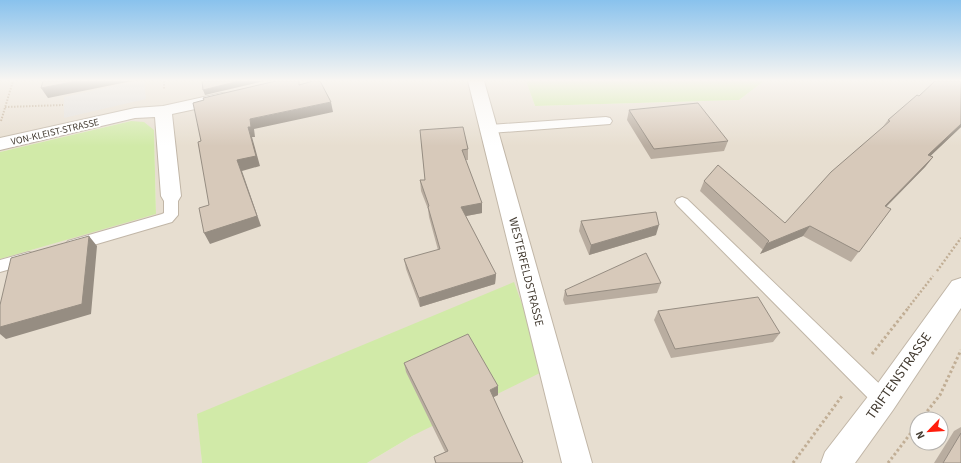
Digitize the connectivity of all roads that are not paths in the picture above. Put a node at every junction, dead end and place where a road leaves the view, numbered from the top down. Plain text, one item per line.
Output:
1 (200, 103) edge
2 (482, 103) edge
3 (163, 111) junction
4 (606, 120) dead end
5 (490, 129) junction
6 (0, 144) edge
7 (171, 196) joint
8 (682, 202) dead end
9 (60, 249) edge
10 (45, 253) edge
11 (0, 266) edge
12 (961, 288) edge
13 (883, 400) junction
14 (577, 463) edge
15 (836, 463) edge

1 - 3 street, VON-KLEIST-STRASSE
2 - 5 street, WESTERFELDSTRASSE
3 - 6 street, VON-KLEIST-STRASSE
3 - 7 street
4 - 5 lane
5 - 14 street, WESTERFELDSTRASSE
7 - 9 lane
8 - 13 lane
10 - 11 lane
12 - 13 street, TRIFTENSTRASSE
13 - 15 street, TRIFTENSTRASSE

